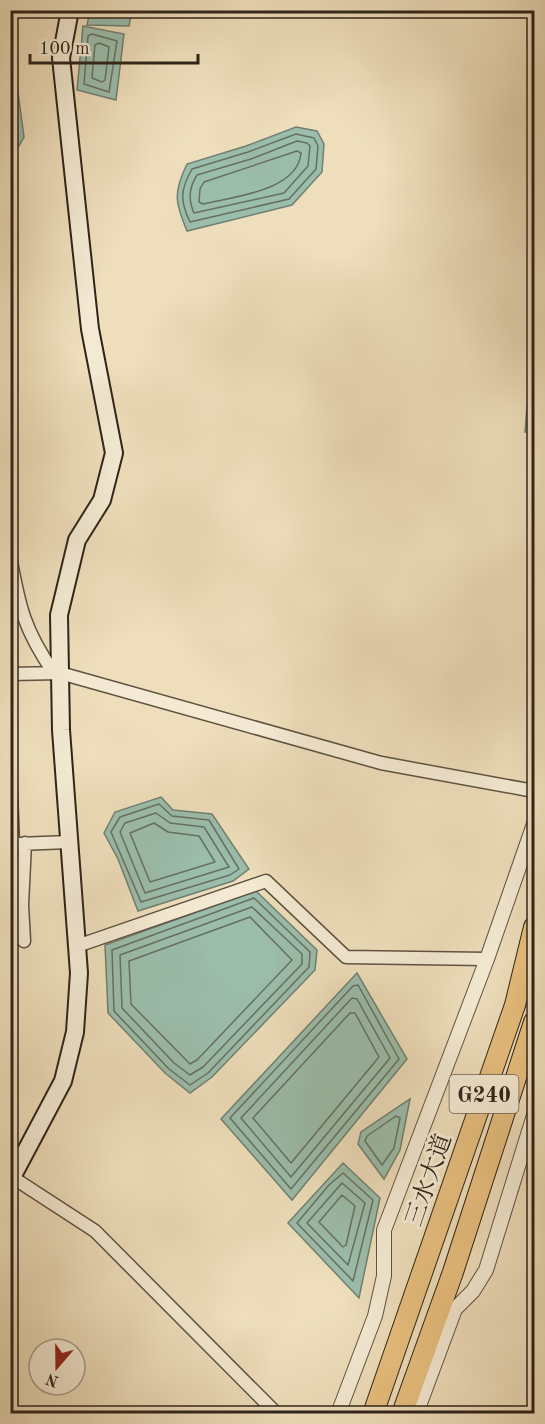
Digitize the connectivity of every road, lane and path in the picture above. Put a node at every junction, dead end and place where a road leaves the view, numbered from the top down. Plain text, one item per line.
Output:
1 (69, 10) edge
2 (10, 556) edge
3 (57, 673) junction
4 (10, 674) edge
5 (10, 767) edge
6 (534, 791) edge
7 (534, 824) edge
8 (69, 842) junction
9 (16, 844) edge
10 (16, 905) edge
11 (534, 927) edge
12 (24, 941) dead end
13 (76, 946) junction
14 (487, 959) junction
15 (534, 1022) edge
16 (534, 1115) edge
17 (11, 1179) edge
18 (277, 1413) edge
19 (338, 1413) edge
20 (373, 1413) edge
21 (402, 1413) edge
22 (416, 1413) edge

1 - 3 main road
2 - 3 street
3 - 4 street
3 - 6 street
3 - 8 main road
5 - 9 street
7 - 14 street
8 - 9 street
8 - 13 main road
9 - 10 street
10 - 12 street
11 - 20 highway, 三水大道 / G240
13 - 14 street
13 - 17 main road
14 - 19 street
15 - 21 highway, G240
16 - 22 street
17 - 18 street

